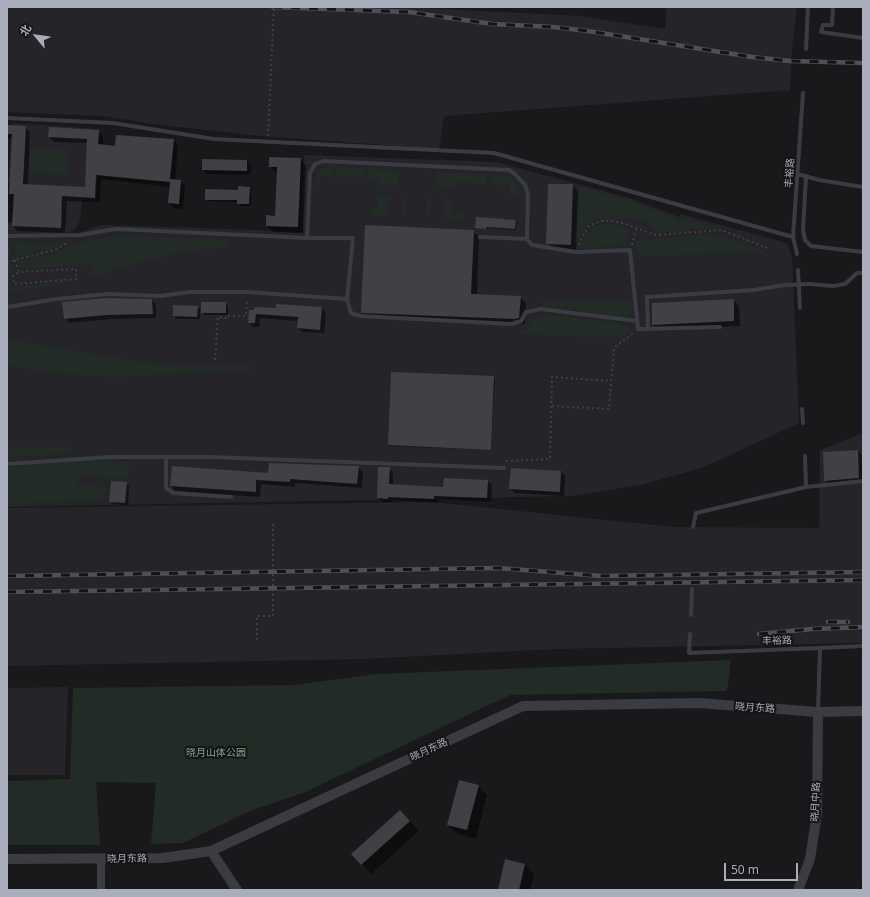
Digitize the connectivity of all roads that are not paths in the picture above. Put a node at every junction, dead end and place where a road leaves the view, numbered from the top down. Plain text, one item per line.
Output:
1 (808, 7) edge
2 (832, 7) edge
3 (863, 38) edge
4 (806, 49) dead end
5 (803, 93) dead end
6 (7, 118) edge
7 (798, 174) junction
8 (806, 176) junction
9 (863, 188) edge
10 (7, 236) edge
11 (793, 236) junction
12 (480, 237) dead end
13 (307, 238) junction
14 (527, 239) junction
15 (863, 252) edge
16 (797, 254) dead end
17 (798, 270) dead end
18 (863, 273) edge
19 (347, 299) junction
20 (7, 307) edge
21 (800, 308) dead end
22 (637, 321) junction
23 (720, 327) dead end
24 (648, 329) junction
25 (802, 408) dead end
26 (803, 423) dead end
27 (805, 456) dead end
28 (166, 457) junction
29 (7, 464) edge
30 (504, 468) dead end
31 (863, 481) edge
32 (806, 487) junction
33 (231, 497) dead end
34 (693, 527) dead end
35 (692, 589) dead end
36 (691, 615) dead end
37 (690, 634) dead end
38 (863, 646) edge
39 (820, 648) junction
40 (863, 711) edge
41 (818, 712) junction
42 (211, 851) junction
43 (7, 859) edge
44 (101, 859) junction
45 (101, 890) edge
46 (237, 890) edge
47 (798, 890) edge

1 - 4 lane
2 - 3 lane
5 - 7 lane, 丰裕路
6 - 11 lane
7 - 8 lane
7 - 11 lane, 丰裕路
8 - 9 lane
8 - 15 lane
10 - 13 lane
11 - 16 lane, 丰裕路
12 - 14 lane
13 - 14 lane
13 - 19 lane
14 - 22 lane
17 - 21 lane
18 - 24 lane, bridge
19 - 20 lane
19 - 22 lane
22 - 24 lane
23 - 24 lane
25 - 26 lane
27 - 32 lane
28 - 29 lane
28 - 30 lane
28 - 33 lane
31 - 32 lane
32 - 34 lane
35 - 36 lane
37 - 39 lane, 丰裕路
38 - 39 lane
39 - 41 lane
40 - 41 street, 晓月东路
41 - 42 street, 晓月东路
41 - 47 street, 晓月中路
42 - 44 street, 晓月东路
42 - 46 street
43 - 44 street, 晓月东路
44 - 45 street

